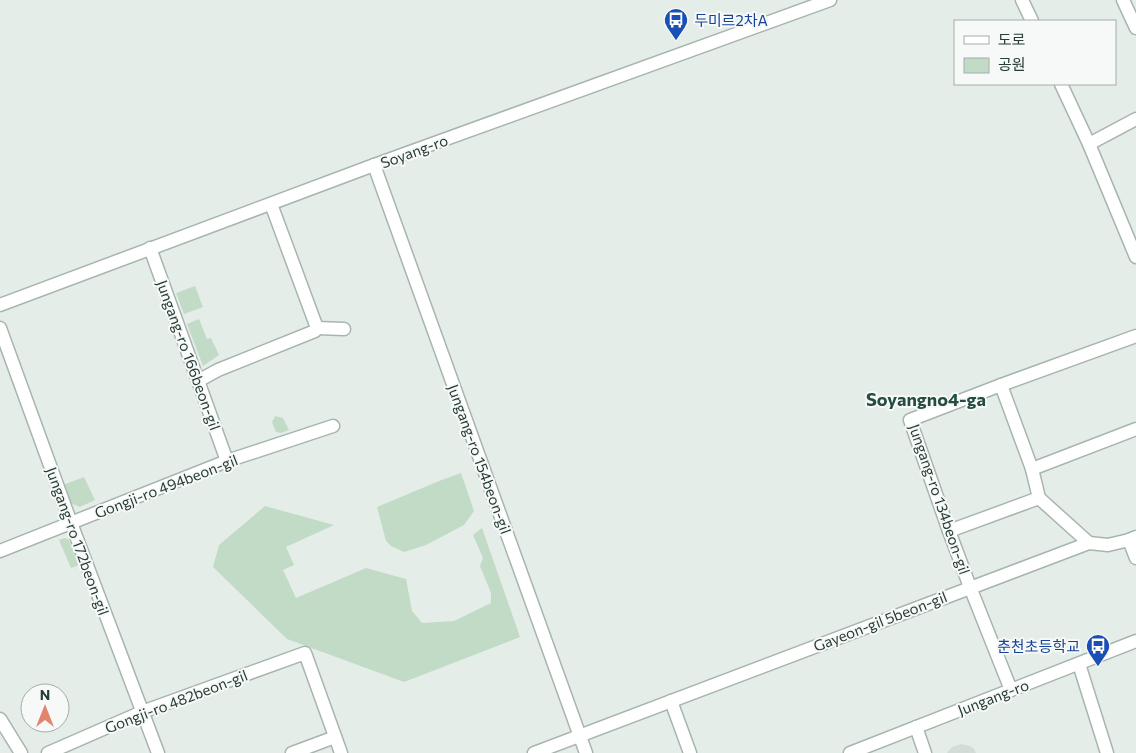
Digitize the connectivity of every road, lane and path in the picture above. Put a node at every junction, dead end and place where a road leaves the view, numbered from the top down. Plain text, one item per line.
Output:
1 (830, 0) edge
2 (1022, 0) edge
3 (1123, 0) edge
4 (1032, 20) edge
5 (1136, 28) edge
6 (1061, 85) edge
7 (1136, 119) edge
8 (1090, 144) junction
9 (374, 165) junction
10 (271, 204) junction
11 (150, 248) junction
12 (1136, 258) edge
13 (0, 305) edge
14 (0, 328) edge
15 (317, 328) junction
16 (344, 329) dead end
17 (1136, 336) edge
18 (198, 381) junction
19 (1001, 385) junction
20 (333, 426) dead end
21 (1136, 429) edge
22 (227, 461) junction
23 (1032, 469) junction
24 (1039, 498) junction
25 (71, 523) junction
26 (948, 531) junction
27 (1132, 539) edge
28 (1089, 543) junction
29 (0, 552) edge
30 (1136, 558) edge
31 (970, 587) junction
32 (1136, 642) edge
33 (1079, 664) junction
34 (1011, 690) junction
35 (671, 701) junction
36 (142, 712) junction
37 (0, 719) edge
38 (916, 727) junction
39 (580, 736) junction
40 (335, 737) junction
41 (21, 753) edge
42 (48, 753) edge
43 (158, 753) edge
44 (292, 753) edge
45 (341, 753) edge
46 (534, 753) edge
47 (586, 753) edge
48 (690, 753) edge
49 (850, 753) edge
50 (925, 753) edge
51 (1107, 753) edge

1 - 9 street, Soyang-ro
2 - 4 street
3 - 5 street
6 - 8 street
7 - 8 street
8 - 12 street
9 - 10 street, Soyang-ro
9 - 39 street, Jungang-ro 154beon-gil
10 - 11 street, Soyang-ro
10 - 15 street
11 - 13 street, Soyang-ro
11 - 18 street, Jungang-ro 166beon-gil
14 - 25 street, Jungang-ro 172beon-gil
15 - 16 street
15 - 18 street
17 - 19 street, Jungang-ro 134beon-gil
18 - 22 street, Jungang-ro 166beon-gil
19 - 23 street
19 - 26 street, Jungang-ro 134beon-gil
20 - 22 street, Gongji-ro 494beon-gil
21 - 23 street
22 - 25 street, Gongji-ro 494beon-gil
23 - 24 street
24 - 26 street
24 - 28 street
25 - 29 street, Gongji-ro 494beon-gil
25 - 36 street, Jungang-ro 172beon-gil
26 - 31 street, Jungang-ro 134beon-gil
27 - 28 street, Gayeon-gil 5beon-gil
27 - 30 street
28 - 31 street, Gayeon-gil 5beon-gil
31 - 34 street, Jungang-ro 134beon-gil
31 - 35 street, Gayeon-gil 5beon-gil
32 - 33 street, Jungang-ro
33 - 34 street, Jungang-ro
33 - 51 street
34 - 38 street, Jungang-ro
35 - 39 street, Gayeon-gil 5beon-gil
35 - 48 street
36 - 40 street, Gongji-ro 482beon-gil
36 - 42 street, Gongji-ro 482beon-gil
36 - 43 street, Jungang-ro 172beon-gil
37 - 41 street
38 - 49 street, Jungang-ro
38 - 50 street
39 - 46 street, Gayeon-gil 5beon-gil
39 - 47 street, Jungang-ro 154beon-gil
40 - 44 street
40 - 45 street

